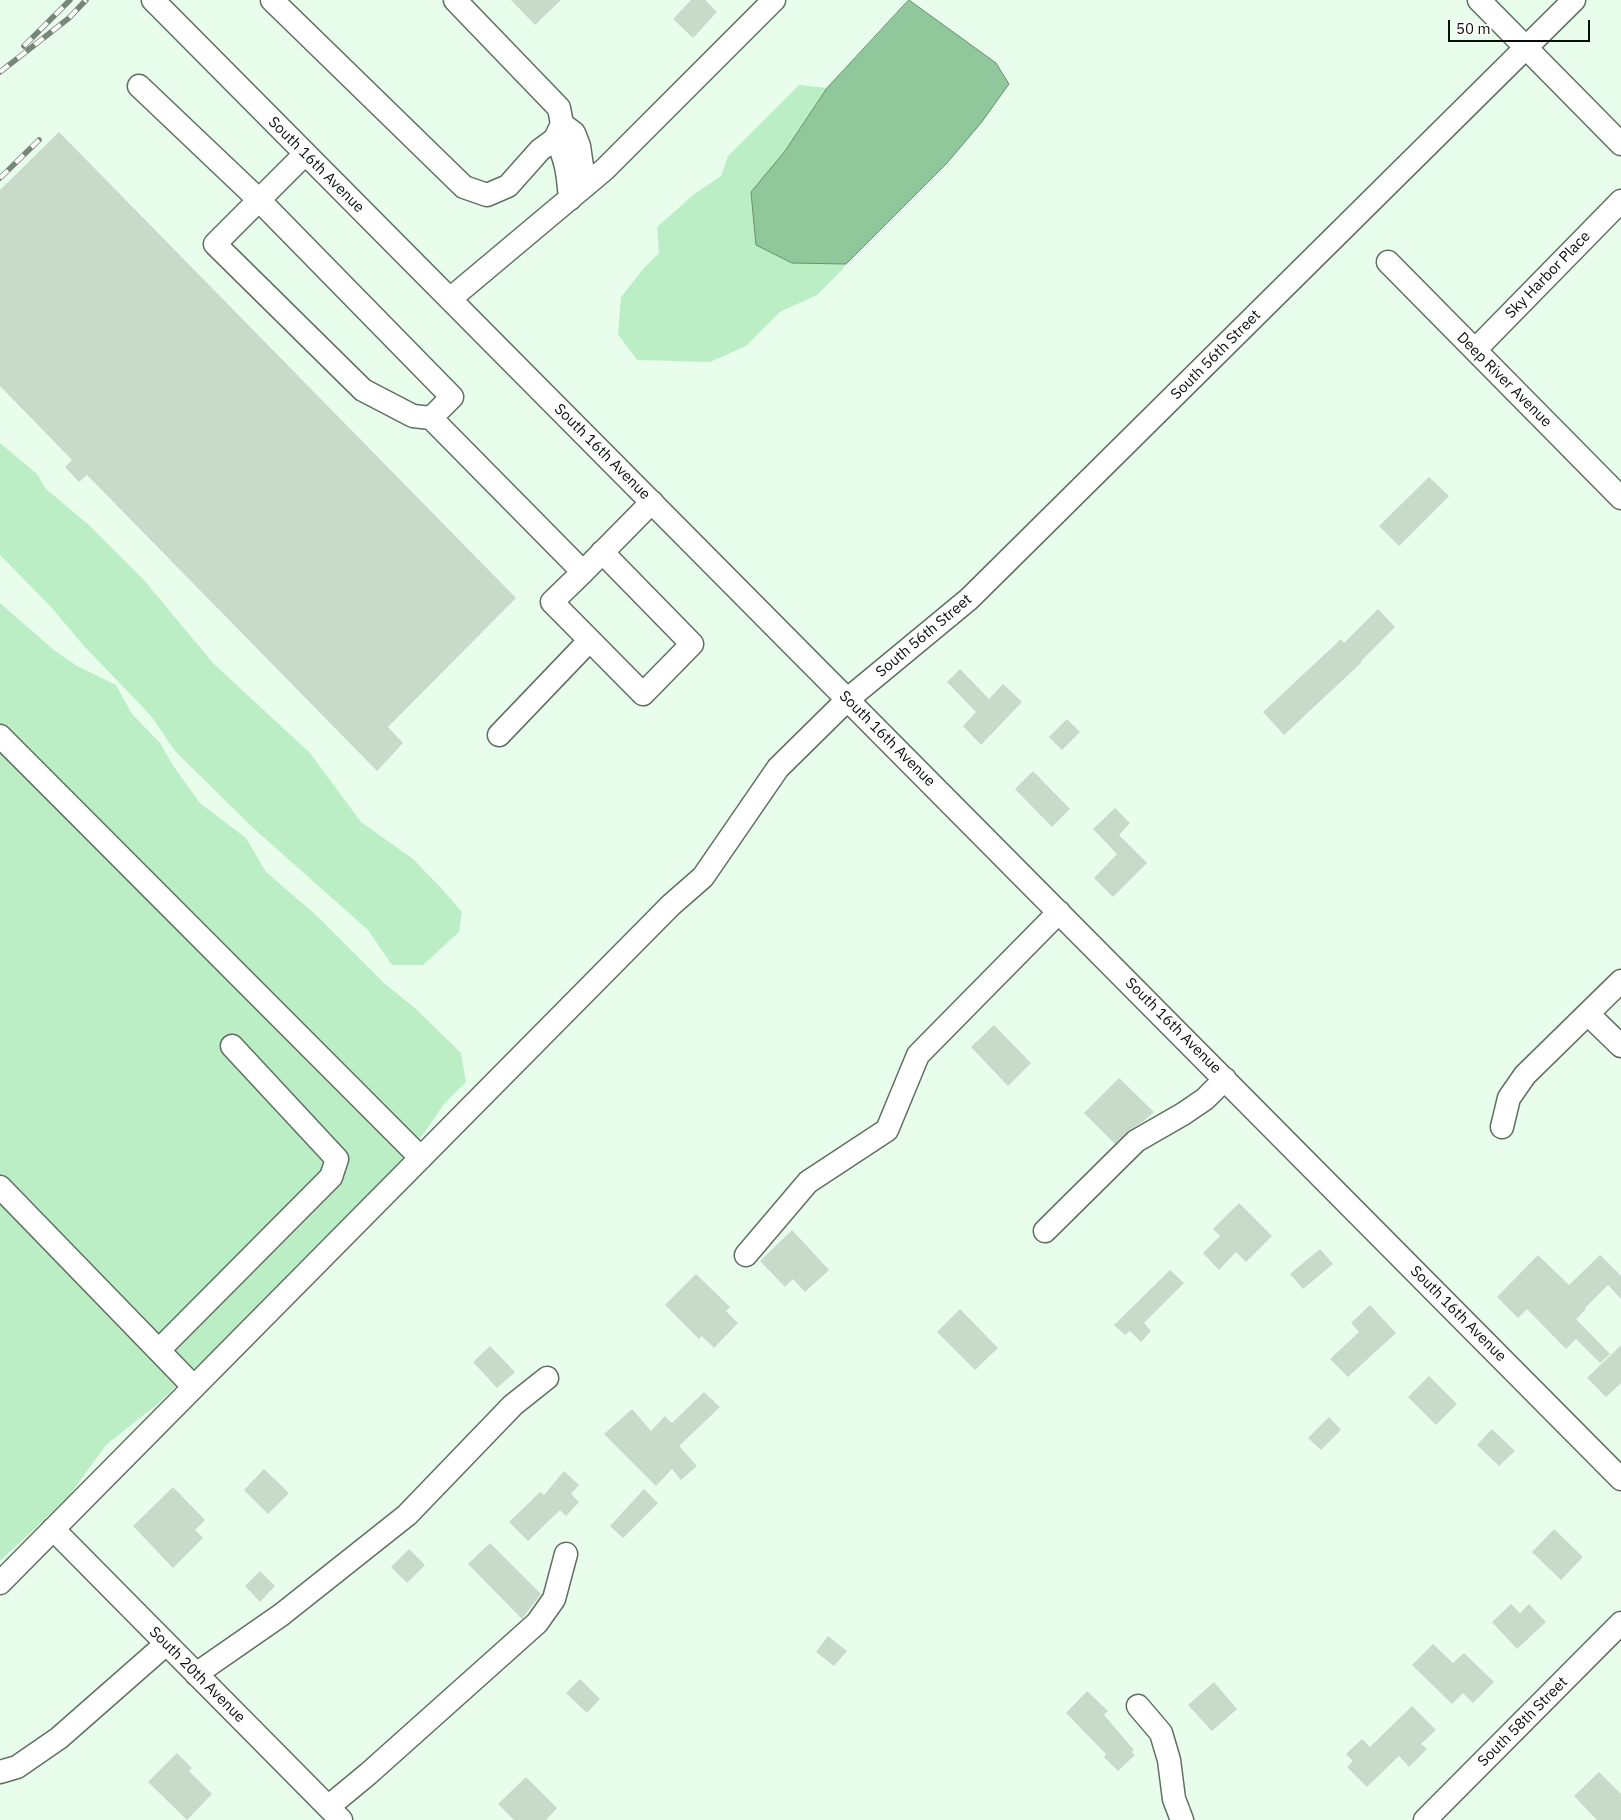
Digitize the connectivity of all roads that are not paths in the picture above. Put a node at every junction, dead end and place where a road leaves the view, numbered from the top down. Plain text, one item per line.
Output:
1 (153, 0) edge
2 (272, 0) edge
3 (455, 0) edge
4 (774, 0) edge
5 (1479, 0) edge
6 (1574, 0) edge
7 (1526, 48) junction
8 (139, 86) dead end
9 (558, 132) junction
10 (1621, 144) edge
11 (305, 154) junction
12 (577, 193) junction
13 (259, 200) junction
14 (1621, 200) edge
15 (1388, 262) dead end
16 (450, 299) junction
17 (1475, 350) junction
18 (431, 418) junction
19 (1621, 498) edge
20 (652, 502) junction
21 (602, 552) junction
22 (583, 572) junction
23 (589, 641) junction
24 (848, 699) junction
25 (499, 735) dead end
26 (0, 736) edge
27 (1060, 912) junction
28 (1621, 981) edge
29 (1588, 1014) junction
30 (232, 1046) dead end
31 (1621, 1046) edge
32 (1225, 1079) junction
33 (1502, 1127) dead end
34 (420, 1158) junction
35 (0, 1187) edge
36 (1046, 1231) dead end
37 (746, 1255) dead end
38 (159, 1350) junction
39 (547, 1378) dead end
40 (194, 1387) junction
41 (1621, 1479) edge
42 (54, 1529) junction
43 (566, 1554) dead end
44 (0, 1583) edge
45 (1621, 1623) edge
46 (166, 1644) junction
47 (196, 1674) junction
48 (1138, 1706) dead end
49 (0, 1772) edge
50 (334, 1814) edge
51 (1182, 1820) edge
52 (1425, 1820) edge

1 - 11 street, South 16th Avenue
2 - 9 street
3 - 9 street
4 - 12 street
5 - 7 street
6 - 7 street, South 56th Street
7 - 10 street
7 - 24 street, South 56th Street
8 - 13 street
9 - 12 street
11 - 13 street
11 - 16 street, South 16th Avenue
12 - 16 street
13 - 18 street
13 - 18 street
14 - 17 street, Sky Harbor Place
15 - 17 street, Deep River Avenue
16 - 20 street, South 16th Avenue
17 - 19 street, Deep River Avenue
18 - 22 street
20 - 21 street
20 - 24 street, South 16th Avenue
21 - 22 street
21 - 23 street
22 - 23 street
23 - 25 street
24 - 27 street, South 16th Avenue
24 - 34 street, South 56th Street
26 - 34 street
27 - 32 street, South 16th Avenue
27 - 37 street
28 - 29 street
29 - 31 street
29 - 33 street
30 - 38 street
32 - 36 street
32 - 41 street, South 16th Avenue
34 - 40 street, South 56th Street
35 - 38 street
38 - 40 street
39 - 47 street
40 - 42 street, South 56th Street
42 - 44 street, South 56th Street
42 - 46 street, South 20th Avenue
43 - 50 street
45 - 52 street, South 58th Street
46 - 47 street, South 20th Avenue
46 - 49 street
47 - 50 street, South 20th Avenue
48 - 51 street

